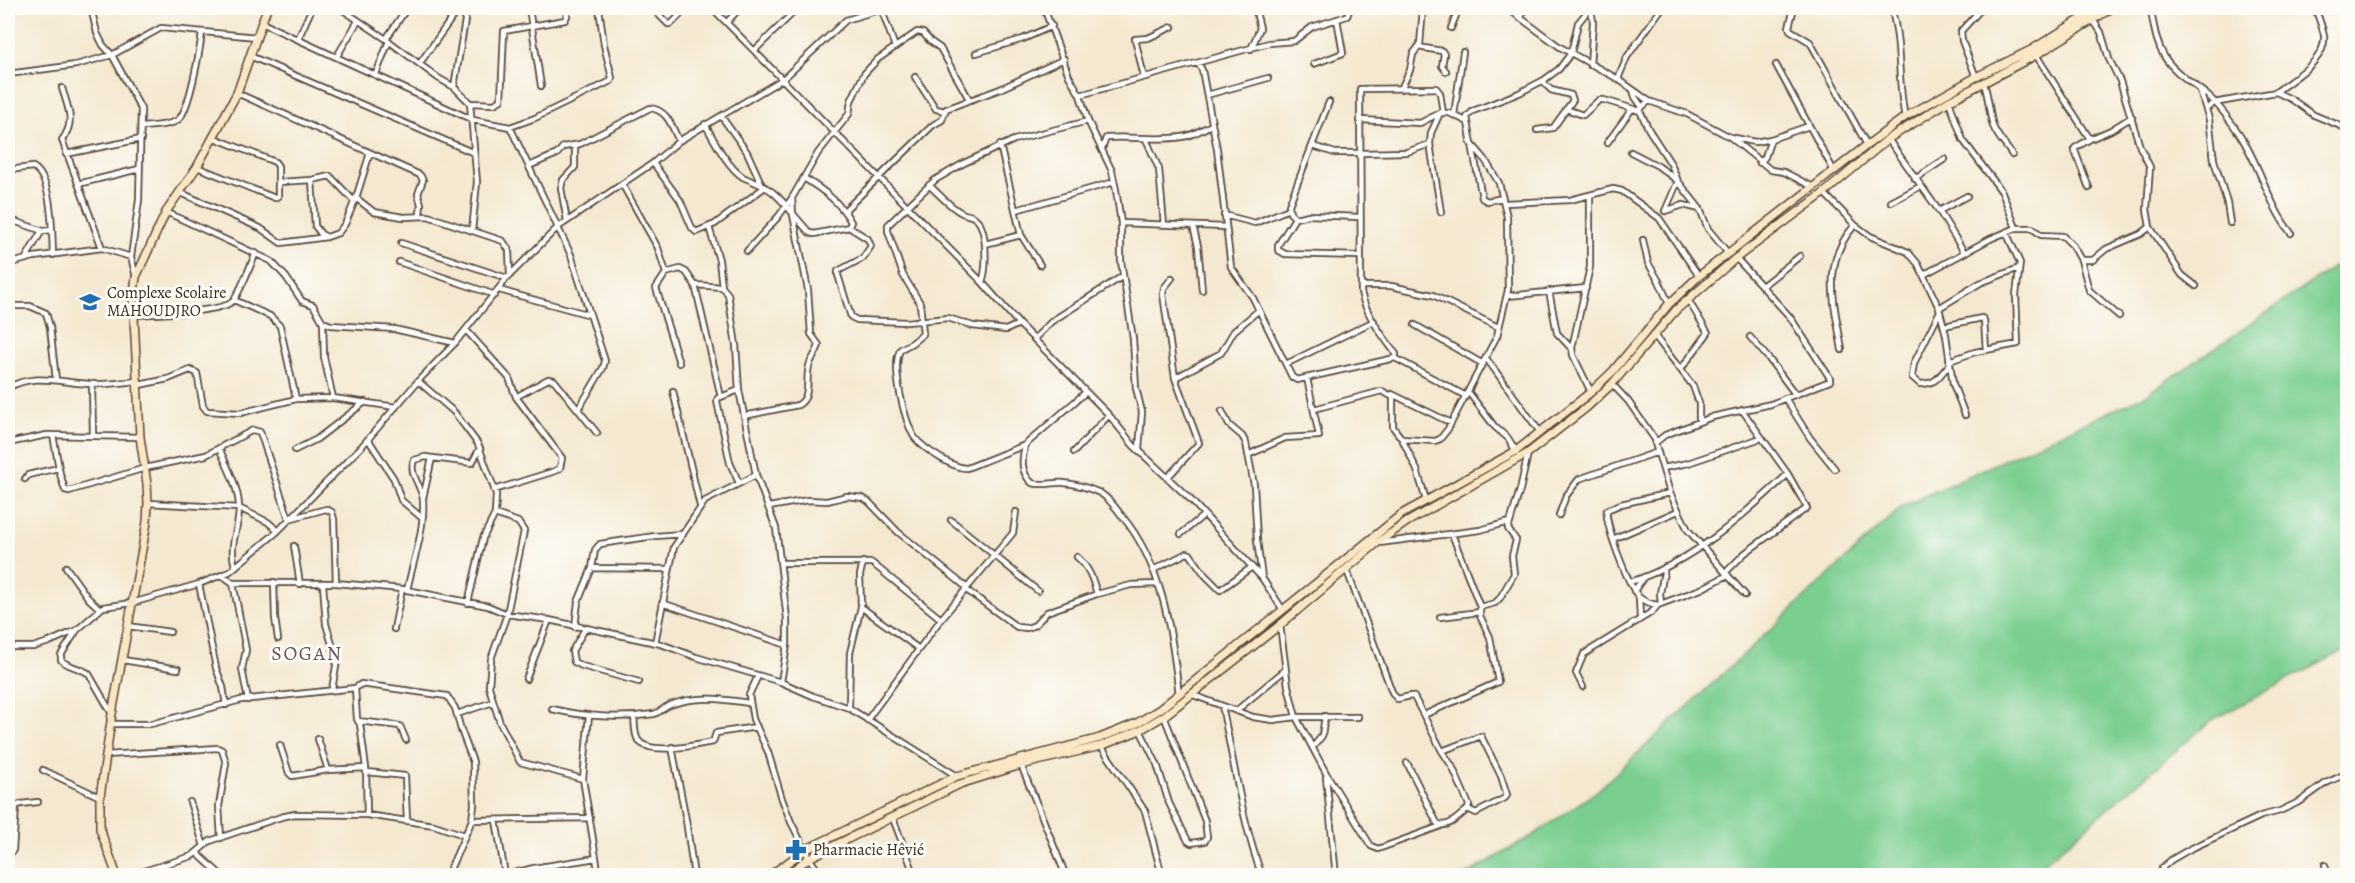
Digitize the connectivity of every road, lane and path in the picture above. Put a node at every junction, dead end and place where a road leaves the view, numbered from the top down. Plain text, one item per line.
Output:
1 (91, 8) edge
2 (267, 8) edge
3 (312, 8) edge
4 (340, 8) edge
5 (407, 8) edge
6 (459, 8) edge
7 (467, 8) edge
8 (529, 8) edge
9 (566, 8) edge
10 (599, 8) edge
11 (652, 8) edge
12 (687, 8) edge
13 (712, 8) edge
14 (740, 8) edge
15 (798, 8) edge
16 (883, 8) edge
17 (1044, 8) edge
18 (1255, 8) edge
19 (1350, 8) edge
20 (1423, 8) edge
21 (1459, 8) edge
22 (1508, 8) edge
23 (1526, 8) edge
24 (1591, 8) edge
25 (1662, 8) edge
26 (1794, 8) edge
27 (1891, 8) edge
28 (1982, 8) edge
29 (2099, 8) edge
30 (2112, 8) edge
31 (2150, 8) edge
32 (2315, 8) edge
33 (2089, 14) edge
34 (1520, 18) junction
35 (1337, 19) junction
36 (358, 21) junction
37 (727, 22) junction
38 (262, 23) junction
39 (1052, 26) junction
40 (532, 27) junction
41 (1172, 27) dead end
42 (1451, 28) dead end
43 (202, 32) junction
44 (257, 37) junction
45 (298, 39) junction
46 (388, 40) junction
47 (895, 47) junction
48 (1418, 47) junction
49 (755, 50) junction
50 (1251, 50) junction
51 (1463, 52) dead end
52 (1571, 53) junction
53 (976, 54) dead end
54 (112, 55) junction
55 (2036, 55) junction
56 (250, 56) junction
57 (337, 56) junction
58 (1064, 59) junction
59 (420, 63) junction
60 (1198, 63) junction
61 (1314, 64) dead end
62 (1590, 65) junction
63 (1776, 65) dead end
64 (1446, 71) dead end
65 (8, 74) edge
66 (376, 74) junction
67 (915, 77) dead end
68 (1144, 77) junction
69 (1976, 77) junction
70 (1268, 78) dead end
71 (783, 79) junction
72 (1618, 79) junction
73 (1544, 80) junction
74 (1984, 84) junction
75 (541, 86) dead end
76 (454, 87) junction
77 (62, 88) dead end
78 (1401, 89) junction
79 (1633, 90) junction
80 (2200, 91) junction
81 (2276, 92) junction
82 (237, 93) junction
83 (1080, 95) junction
84 (1207, 95) junction
85 (969, 99) junction
86 (1649, 101) junction
87 (1949, 101) junction
88 (1329, 102) dead end
89 (470, 103) junction
90 (2214, 103) junction
91 (1566, 109) junction
92 (1632, 109) junction
93 (1641, 109) junction
94 (2206, 110) junction
95 (945, 111) junction
96 (1442, 113) junction
97 (1454, 115) junction
98 (721, 116) junction
99 (1905, 117) junction
100 (2132, 117) junction
101 (473, 120) junction
102 (1361, 120) junction
103 (1088, 121) junction
104 (1466, 121) junction
105 (705, 124) junction
106 (1212, 125) junction
107 (1809, 126) junction
108 (510, 127) junction
109 (142, 128) junction
110 (2348, 129) edge
111 (1537, 130) dead end
112 (835, 131) junction
113 (212, 137) junction
114 (1730, 137) junction
115 (141, 139) junction
116 (1146, 139) junction
117 (1771, 139) junction
118 (1888, 139) junction
119 (2090, 139) junction
120 (679, 141) junction
121 (1470, 142) junction
122 (1607, 143) dead end
123 (1430, 144) junction
124 (575, 145) junction
125 (1000, 145) junction
126 (1867, 145) junction
127 (1313, 146) junction
128 (1102, 149) junction
129 (1631, 152) dead end
130 (370, 153) junction
131 (474, 153) junction
132 (1362, 153) junction
133 (66, 154) junction
134 (2012, 154) dead end
135 (1945, 159) dead end
136 (1760, 163) junction
137 (653, 164) junction
138 (529, 166) junction
139 (197, 167) junction
140 (1672, 168) junction
141 (139, 169) junction
142 (8, 170) edge
143 (1834, 171) junction
144 (1667, 173) junction
145 (878, 176) junction
146 (804, 178) junction
147 (1915, 179) junction
148 (312, 180) junction
149 (1678, 181) junction
150 (279, 182) junction
151 (1114, 182) junction
152 (78, 184) junction
153 (622, 184) junction
154 (763, 185) junction
155 (929, 185) junction
156 (1921, 186) junction
157 (1813, 188) junction
158 (2090, 188) dead end
159 (179, 192) junction
160 (1824, 193) junction
161 (1590, 196) junction
162 (1967, 196) dead end
163 (792, 198) junction
164 (355, 200) junction
165 (1504, 200) junction
166 (1891, 202) dead end
167 (785, 206) junction
168 (907, 206) junction
169 (1288, 209) junction
170 (1700, 209) junction
171 (1016, 210) junction
172 (1665, 211) junction
173 (1939, 211) junction
174 (166, 212) junction
175 (846, 212) junction
176 (1441, 212) dead end
177 (420, 214) junction
178 (793, 215) junction
179 (1224, 215) junction
180 (1360, 217) junction
181 (1295, 218) junction
182 (1659, 218) junction
183 (8, 219) edge
184 (567, 221) junction
185 (1121, 223) junction
186 (2230, 223) dead end
187 (1164, 225) junction
188 (1855, 225) junction
189 (1193, 226) junction
190 (709, 227) junction
191 (849, 227) junction
192 (1226, 227) junction
193 (2150, 227) junction
194 (557, 228) junction
195 (2016, 228) junction
196 (51, 230) junction
197 (43, 231) junction
198 (472, 231) junction
199 (2006, 232) junction
200 (2291, 233) dead end
201 (1021, 235) junction
202 (327, 237) junction
203 (1643, 240) dead end
204 (401, 243) dead end
205 (985, 244) junction
206 (102, 248) junction
207 (747, 251) dead end
208 (1964, 252) junction
209 (256, 253) junction
210 (1728, 253) junction
211 (53, 255) junction
212 (1360, 256) junction
213 (1800, 256) dead end
214 (131, 257) junction
215 (26, 258) junction
216 (1736, 258) junction
217 (2081, 260) junction
218 (399, 262) dead end
219 (8, 264) edge
220 (1040, 265) dead end
221 (2019, 268) junction
222 (666, 273) junction
223 (1923, 275) junction
224 (1123, 276) junction
225 (1699, 276) junction
226 (136, 277) junction
227 (509, 277) junction
228 (1172, 278) dead end
229 (982, 282) junction
230 (695, 285) junction
231 (1361, 286) junction
232 (1762, 286) junction
233 (2196, 286) dead end
234 (722, 287) junction
235 (1586, 288) junction
236 (1202, 290) dead end
237 (1549, 291) junction
238 (497, 293) junction
239 (1508, 296) junction
240 (234, 300) junction
241 (1688, 300) junction
242 (1669, 304) junction
243 (8, 306) edge
244 (1259, 310) junction
245 (1939, 311) junction
246 (134, 315) junction
247 (590, 315) junction
248 (2119, 316) dead end
249 (922, 319) junction
250 (1374, 321) junction
251 (323, 322) junction
252 (1019, 324) junction
253 (1415, 325) dead end
254 (1498, 327) junction
255 (1944, 327) junction
256 (466, 330) junction
257 (1654, 335) junction
258 (1750, 337) dead end
259 (1034, 339) junction
260 (454, 343) junction
261 (1572, 348) junction
262 (1842, 350) dead end
263 (1986, 350) junction
264 (1395, 358) junction
265 (1486, 358) junction
266 (1950, 362) junction
267 (679, 363) dead end
268 (1286, 364) junction
269 (1483, 364) junction
270 (1681, 369) junction
271 (1175, 378) junction
272 (1307, 378) junction
273 (57, 380) junction
274 (418, 381) junction
275 (139, 383) junction
276 (92, 384) junction
277 (1612, 384) junction
278 (8, 388) edge
279 (739, 390) junction
280 (673, 391) dead end
281 (1086, 392) junction
282 (1591, 392) junction
283 (1391, 394) junction
284 (1468, 394) junction
285 (1795, 394) junction
286 (516, 397) junction
287 (721, 397) junction
288 (333, 398) junction
289 (1785, 398) junction
290 (296, 399) junction
291 (365, 402) junction
292 (396, 407) junction
293 (1314, 409) junction
294 (578, 410) junction
295 (1742, 410) junction
296 (1222, 411) dead end
297 (1109, 415) junction
298 (1965, 415) dead end
299 (744, 416) junction
300 (1699, 422) junction
301 (1451, 423) junction
302 (1540, 432) junction
303 (597, 433) dead end
304 (52, 435) junction
305 (93, 436) junction
306 (140, 437) junction
307 (1761, 438) junction
308 (368, 439) junction
309 (1402, 439) junction
310 (1656, 441) junction
311 (8, 443) edge
312 (1024, 445) junction
313 (480, 447) junction
314 (219, 448) junction
315 (1139, 449) junction
316 (295, 450) dead end
317 (1516, 451) junction
318 (1074, 452) dead end
319 (1658, 452) junction
320 (1528, 453) junction
321 (1248, 455) junction
322 (432, 458) junction
323 (58, 468) junction
324 (145, 468) junction
325 (1663, 468) junction
326 (1835, 469) dead end
327 (1788, 474) junction
328 (756, 475) junction
329 (1167, 478) junction
330 (25, 479) dead end
331 (739, 483) junction
332 (494, 490) junction
333 (1670, 493) junction
334 (423, 498) junction
335 (1426, 500) junction
336 (148, 503) junction
337 (700, 506) junction
338 (769, 507) junction
339 (239, 508) junction
340 (1678, 511) junction
341 (1016, 512) dead end
342 (495, 514) junction
343 (1204, 515) junction
344 (1558, 515) dead end
345 (289, 519) junction
346 (422, 519) junction
347 (951, 520) dead end
348 (1509, 522) junction
349 (278, 531) junction
350 (683, 534) junction
351 (1181, 534) dead end
352 (1452, 534) junction
353 (1613, 539) junction
354 (1377, 543) junction
355 (294, 546) dead end
356 (1702, 546) junction
357 (994, 557) junction
358 (1077, 557) dead end
359 (863, 562) junction
360 (781, 563) junction
361 (66, 567) dead end
362 (235, 567) junction
363 (1251, 567) junction
364 (1665, 567) junction
365 (592, 568) junction
366 (1347, 568) junction
367 (669, 569) junction
368 (1153, 570) junction
369 (1727, 573) junction
370 (223, 576) junction
371 (1644, 577) junction
372 (1262, 578) junction
373 (274, 582) junction
374 (1630, 582) junction
375 (233, 583) junction
376 (336, 583) junction
377 (199, 584) junction
378 (300, 584) junction
379 (323, 584) junction
380 (1157, 584) junction
381 (965, 588) junction
382 (404, 589) junction
383 (1038, 591) dead end
384 (1634, 591) junction
385 (1097, 594) junction
386 (1745, 595) dead end
387 (1639, 598) junction
388 (132, 603) junction
389 (468, 603) junction
390 (663, 603) junction
391 (1660, 605) junction
392 (861, 608) junction
393 (100, 609) junction
394 (1284, 610) junction
395 (1480, 610) junction
396 (507, 614) junction
397 (1440, 617) dead end
398 (1641, 618) junction
399 (941, 619) junction
400 (549, 620) junction
401 (1280, 625) junction
402 (128, 626) junction
403 (575, 627) junction
404 (394, 629) dead end
405 (585, 629) junction
406 (77, 630) junction
407 (170, 632) dead end
408 (278, 639) dead end
409 (655, 643) junction
410 (787, 645) junction
411 (8, 647) edge
412 (919, 649) junction
413 (123, 660) junction
414 (178, 669) dead end
415 (1286, 670) junction
416 (759, 676) junction
417 (525, 679) dead end
418 (639, 682) dead end
419 (781, 682) junction
420 (1583, 687) dead end
421 (354, 688) junction
422 (332, 689) junction
423 (1179, 695) junction
424 (1193, 695) junction
425 (248, 700) junction
426 (494, 702) junction
427 (749, 704) junction
428 (226, 705) junction
429 (1222, 706) junction
430 (849, 708) junction
431 (552, 709) dead end
432 (1236, 711) junction
433 (112, 714) junction
434 (457, 714) junction
435 (589, 715) junction
436 (1424, 715) junction
437 (634, 716) junction
438 (1164, 716) junction
439 (1325, 716) junction
440 (1296, 717) junction
441 (1358, 717) dead end
442 (867, 720) junction
443 (358, 721) junction
444 (110, 724) junction
445 (757, 727) junction
446 (1140, 730) junction
447 (318, 739) dead end
448 (406, 740) dead end
449 (280, 745) dead end
450 (1101, 746) junction
451 (672, 747) junction
452 (1313, 747) junction
453 (1442, 752) junction
454 (106, 755) junction
455 (1407, 764) dead end
456 (1021, 765) junction
457 (43, 770) dead end
458 (328, 770) junction
459 (366, 770) junction
460 (2348, 772) edge
461 (1326, 773) junction
462 (957, 776) junction
463 (583, 779) junction
464 (100, 797) junction
465 (38, 802) dead end
466 (190, 802) dead end
467 (1468, 809) junction
468 (367, 815) junction
469 (892, 816) junction
470 (590, 818) junction
471 (472, 820) junction
472 (496, 820) junction
473 (407, 821) junction
474 (1441, 826) junction
475 (464, 835) junction
476 (221, 838) junction
477 (204, 846) junction
478 (805, 850) junction
479 (197, 853) junction
480 (8, 856) edge
481 (597, 858) junction
482 (809, 858) junction
483 (2325, 865) dead end
484 (162, 866) junction
485 (544, 866) junction
486 (352, 872) dead end
487 (1161, 874) edge
488 (504, 875) edge
489 (117, 876) edge
490 (128, 876) edge
491 (166, 876) edge
492 (222, 876) edge
493 (335, 876) edge
494 (447, 876) edge
495 (543, 876) edge
496 (599, 876) edge
497 (694, 876) edge
498 (769, 876) edge
499 (785, 876) edge
500 (822, 876) edge
501 (915, 876) edge
502 (1066, 876) edge
503 (1140, 876) edge
504 (1262, 876) edge
505 (1336, 876) edge
506 (2163, 876) edge
507 (2329, 876) edge

1 - 54 street
2 - 38 street
3 - 45 street
4 - 36 street
5 - 46 street
6 - 59 street
7 - 76 street
8 - 40 street
9 - 40 street
10 - 108 street
11 - 12 street
13 - 37 street
14 - 37 street
15 - 49 street
16 - 47 street
16 - 71 street
17 - 39 street
18 - 50 street
19 - 35 street
20 - 48 street
21 - 42 street
22 - 34 street
23 - 34 street
24 - 52 street
24 - 62 street
25 - 72 street
26 - 126 street
27 - 99 street
28 - 69 street
29 - 33 street
30 - 33 street
31 - 80 street
32 - 81 street
33 - 55 street
33 - 69 street
33 - 100 street
34 - 52 street
35 - 50 street
35 - 61 street
36 - 46 street
36 - 57 street
37 - 49 street
38 - 44 street
38 - 45 street
39 - 53 street
39 - 58 street
40 - 75 street
40 - 89 street
41 - 68 street
43 - 44 street
43 - 54 street
43 - 109 street
44 - 56 street
45 - 57 street
46 - 59 street
46 - 66 street
47 - 85 street
47 - 112 street
48 - 64 street
48 - 78 street
49 - 71 street
50 - 60 street
51 - 97 street
52 - 62 street
52 - 73 street
54 - 65 street
54 - 109 street
55 - 74 street
55 - 119 street
56 - 82 street
56 - 131 street
57 - 66 street
58 - 83 street
58 - 85 street
59 - 76 street
60 - 68 street
60 - 84 street
62 - 72 street
63 - 107 street
66 - 101 street
67 - 95 street
68 - 83 street
69 - 99 street
70 - 84 street
71 - 98 street
71 - 112 street
72 - 79 street
73 - 91 street
73 - 104 street
74 - 87 street
74 - 134 street
76 - 89 street
77 - 133 street
78 - 96 street
78 - 102 street
79 - 86 street
79 - 93 street
80 - 90 street
80 - 94 street
81 - 90 street
81 - 110 street
82 - 113 street
82 - 130 street
83 - 103 street
84 - 106 street
85 - 95 street
86 - 93 street
86 - 114 street
87 - 118 street
87 - 195 street
88 - 127 street
89 - 101 street
90 - 94 street
90 - 200 street
91 - 92 street
91 - 111 street
92 - 93 street
92 - 122 street
93 - 140 street
94 - 186 street
95 - 145 street
96 - 97 street
96 - 102 street
96 - 123 street
97 - 104 street
98 - 105 street
98 - 154 street
99 - 126 street
100 - 119 street
100 - 193 street
101 - 108 street
101 - 131 street
102 - 132 street
103 - 125 street
103 - 128 street
104 - 121 street
105 - 120 street
105 - 154 street
106 - 116 street
106 - 179 street
107 - 117 street
107 - 143 street
108 - 138 street
109 - 115 street
112 - 145 street
112 - 146 street
113 - 139 street
113 - 150 street
114 - 117 street
114 - 136 street
115 - 133 street
115 - 141 street
116 - 128 street
116 - 187 street
117 - 136 street
118 - 147 street
118 - 160 street
119 - 158 street
120 - 124 street
120 - 137 street
121 - 165 street
121 - 165 street
123 - 132 street
123 - 176 street
124 - 138 street
124 - 184 street
125 - 155 street
125 - 171 street
126 - 143 street
127 - 132 street
127 - 169 street
128 - 151 street
129 - 144 street
130 - 164 street
130 - 177 street
131 - 198 street
132 - 180 street
133 - 152 street
135 - 147 street
136 - 157 street
137 - 153 street
137 - 190 street
138 - 194 street
139 - 150 street
139 - 159 street
140 - 144 street
140 - 149 street
141 - 152 street
141 - 214 street
142 - 196 street
143 - 157 street
144 - 149 street
145 - 168 street
145 - 175 street
146 - 163 street
146 - 175 street
147 - 156 street
148 - 150 street
148 - 164 street
148 - 202 street
149 - 170 street
149 - 172 street
151 - 171 street
151 - 185 street
152 - 206 street
153 - 184 street
153 - 222 street
154 - 167 street
154 - 190 street
155 - 168 street
155 - 205 street
156 - 166 street
156 - 173 street
157 - 210 street
159 - 174 street
159 - 202 street
160 - 188 street
160 - 216 street
161 - 165 street
161 - 182 street
161 - 235 street
162 - 173 street
163 - 167 street
163 - 178 street
164 - 177 street
164 - 202 street
165 - 239 street
167 - 178 street
167 - 207 street
168 - 229 street
168 - 249 street
169 - 179 street
169 - 181 street
170 - 172 street
170 - 210 street
171 - 201 street
172 - 182 street
173 - 208 street
174 - 209 street
174 - 226 street
175 - 191 street
177 - 198 street
178 - 191 street
178 - 299 street
179 - 192 street
180 - 181 street
180 - 212 street
181 - 212 street
182 - 225 street
183 - 197 street
184 - 194 street
185 - 187 street
185 - 224 street
187 - 189 street
188 - 223 street
188 - 262 street
189 - 192 street
189 - 236 street
190 - 234 street
191 - 249 street
192 - 244 street
193 - 217 street
193 - 233 street
194 - 227 street
194 - 247 street
195 - 199 street
195 - 217 street
196 - 197 street
196 - 211 street
197 - 215 street
198 - 227 street
199 - 208 street
199 - 221 street
201 - 205 street
201 - 220 street
203 - 242 street
204 - 227 street
205 - 229 street
206 - 211 street
206 - 214 street
208 - 223 street
209 - 240 street
209 - 251 street
210 - 225 street
211 - 215 street
212 - 231 street
213 - 232 street
214 - 226 street
215 - 219 street
216 - 232 street
216 - 241 street
217 - 248 street
218 - 238 street
221 - 245 street
221 - 263 street
222 - 230 street
222 - 267 street
223 - 245 street
224 - 259 street
224 - 315 street
225 - 242 street
226 - 246 street
227 - 238 street
228 - 271 street
229 - 252 street
230 - 234 street
230 - 287 street
231 - 250 street
231 - 254 street
232 - 285 street
234 - 279 street
235 - 237 street
235 - 261 street
237 - 239 street
237 - 261 street
238 - 247 street
238 - 256 street
239 - 254 street
240 - 246 street
240 - 290 street
241 - 257 street
241 - 270 street
242 - 282 street
243 - 273 street
244 - 268 street
244 - 271 street
245 - 255 street
245 - 266 street
246 - 275 street
247 - 294 street
249 - 252 street
249 - 312 street
250 - 264 street
250 - 268 street
251 - 260 street
251 - 288 street
252 - 259 street
253 - 269 street
254 - 265 street
255 - 263 street
255 - 266 street
256 - 260 street
256 - 286 street
257 - 270 street
257 - 277 street
258 - 285 street
259 - 281 street
260 - 274 street
261 - 282 street
263 - 266 street
264 - 272 street
264 - 284 street
265 - 269 street
265 - 302 street
266 - 298 street
268 - 272 street
269 - 284 street
270 - 300 street
271 - 329 street
272 - 293 street
273 - 276 street
273 - 278 street
274 - 292 street
274 - 313 street
275 - 276 street
275 - 290 street
275 - 306 street
276 - 305 street
277 - 310 street
277 - 320 street
279 - 287 street
279 - 299 street
280 - 337 street
281 - 297 street
281 - 312 street
282 - 302 street
283 - 293 street
283 - 301 street
283 - 309 street
284 - 301 street
284 - 317 street
285 - 289 street
286 - 294 street
286 - 332 street
287 - 331 street
288 - 290 street
288 - 291 street
289 - 295 street
289 - 326 street
291 - 292 street
291 - 316 street
292 - 308 street
293 - 321 street
294 - 303 street
295 - 300 street
295 - 307 street
296 - 321 street
297 - 315 street
297 - 318 street
299 - 328 street
300 - 310 street
301 - 309 street
302 - 317 street
304 - 305 street
304 - 311 street
304 - 323 street
305 - 306 street
306 - 324 street
307 - 325 street
307 - 327 street
308 - 345 street
308 - 346 street
309 - 335 street
310 - 319 street
312 - 368 street
313 - 322 street
313 - 332 street
314 - 324 street
314 - 339 street
314 - 345 street
315 - 329 street
317 - 335 street
319 - 325 street
319 - 344 street
320 - 348 street
320 - 354 street
321 - 372 street
322 - 334 street
322 - 334 street
323 - 324 street
323 - 330 street
324 - 336 street
325 - 333 street
327 - 356 street
327 - 369 street
328 - 331 street
328 - 338 street
329 - 343 street
331 - 337 street
332 - 342 street
333 - 340 street
333 - 353 street
334 - 346 street
335 - 394 street
336 - 339 street
336 - 388 street
337 - 350 street
338 - 360 street
338 - 381 street
339 - 349 street
339 - 362 street
340 - 353 street
340 - 356 street
341 - 357 street
342 - 389 street
342 - 396 street
343 - 351 street
343 - 363 street
345 - 349 street
345 - 376 street
346 - 382 street
347 - 357 street
348 - 352 street
348 - 395 street
349 - 362 street
350 - 365 street
350 - 367 street
352 - 354 street
352 - 395 street
353 - 374 street
354 - 366 street
355 - 378 street
356 - 364 street
356 - 369 street
357 - 381 street
357 - 383 street
358 - 385 street
359 - 360 street
359 - 392 street
359 - 399 street
360 - 410 street
361 - 393 street
362 - 370 street
363 - 368 street
363 - 372 street
364 - 371 street
364 - 391 street
365 - 367 street
365 - 403 street
366 - 401 street
366 - 436 street
367 - 390 street
368 - 380 street
369 - 386 street
369 - 391 street
370 - 375 street
370 - 377 street
371 - 374 street
371 - 384 street
372 - 394 street
373 - 375 street
373 - 378 street
373 - 408 street
374 - 384 street
375 - 425 street
376 - 379 street
376 - 382 street
377 - 388 street
377 - 428 street
378 - 379 street
379 - 422 street
380 - 385 street
380 - 423 street
381 - 385 street
381 - 399 street
382 - 389 street
382 - 404 street
384 - 387 street
387 - 391 street
387 - 398 street
388 - 393 street
388 - 402 street
389 - 396 street
390 - 409 street
390 - 410 street
391 - 398 street
392 - 412 street
392 - 430 street
393 - 406 street
394 - 423 street
395 - 397 street
395 - 436 street
396 - 400 street
396 - 426 street
398 - 420 street
399 - 412 street
400 - 403 street
400 - 417 street
401 - 415 street
401 - 424 street
402 - 407 street
402 - 413 street
403 - 405 street
405 - 409 street
405 - 418 street
406 - 411 street
406 - 433 street
409 - 416 street
410 - 419 street
412 - 442 street
413 - 414 street
413 - 433 street
415 - 432 street
415 - 440 street
416 - 419 street
416 - 427 street
419 - 430 street
421 - 422 street
421 - 434 street
421 - 443 street
422 - 425 street
423 - 462 street
424 - 429 street
424 - 438 street
425 - 428 street
426 - 434 street
426 - 463 street
427 - 437 street
427 - 445 street
428 - 444 street
429 - 432 street
429 - 504 street
430 - 442 street
431 - 435 street
432 - 440 street
433 - 444 street
434 - 471 street
435 - 437 street
435 - 463 street
436 - 453 street
437 - 451 street
438 - 446 street
438 - 446 street
439 - 440 street
439 - 441 street
439 - 452 street
440 - 452 street
442 - 462 street
443 - 448 street
443 - 459 street
444 - 454 street
445 - 451 street
445 - 478 street
446 - 450 street
447 - 458 street
449 - 458 street
450 - 456 street
450 - 487 street
451 - 497 street
452 - 461 street
453 - 467 street
453 - 467 street
454 - 464 street
454 - 476 street
455 - 474 street
456 - 469 street
456 - 502 street
457 - 464 street
458 - 459 street
459 - 468 street
459 - 473 street
460 - 506 street
461 - 474 street
461 - 505 street
462 - 478 street
463 - 470 street
464 - 489 street
465 - 480 street
466 - 477 street
467 - 474 street
468 - 473 street
468 - 476 street
469 - 482 street
469 - 501 street
470 - 472 street
470 - 481 street
471 - 472 street
471 - 475 street
472 - 488 street
473 - 475 street
475 - 494 street
476 - 477 street
477 - 479 street
478 - 482 street
478 - 498 street
479 - 484 street
479 - 492 street
481 - 485 street
481 - 496 street
482 - 499 street
482 - 500 street
483 - 507 street
484 - 490 street
484 - 491 street
485 - 488 street
485 - 495 street
486 - 493 street
487 - 503 street

